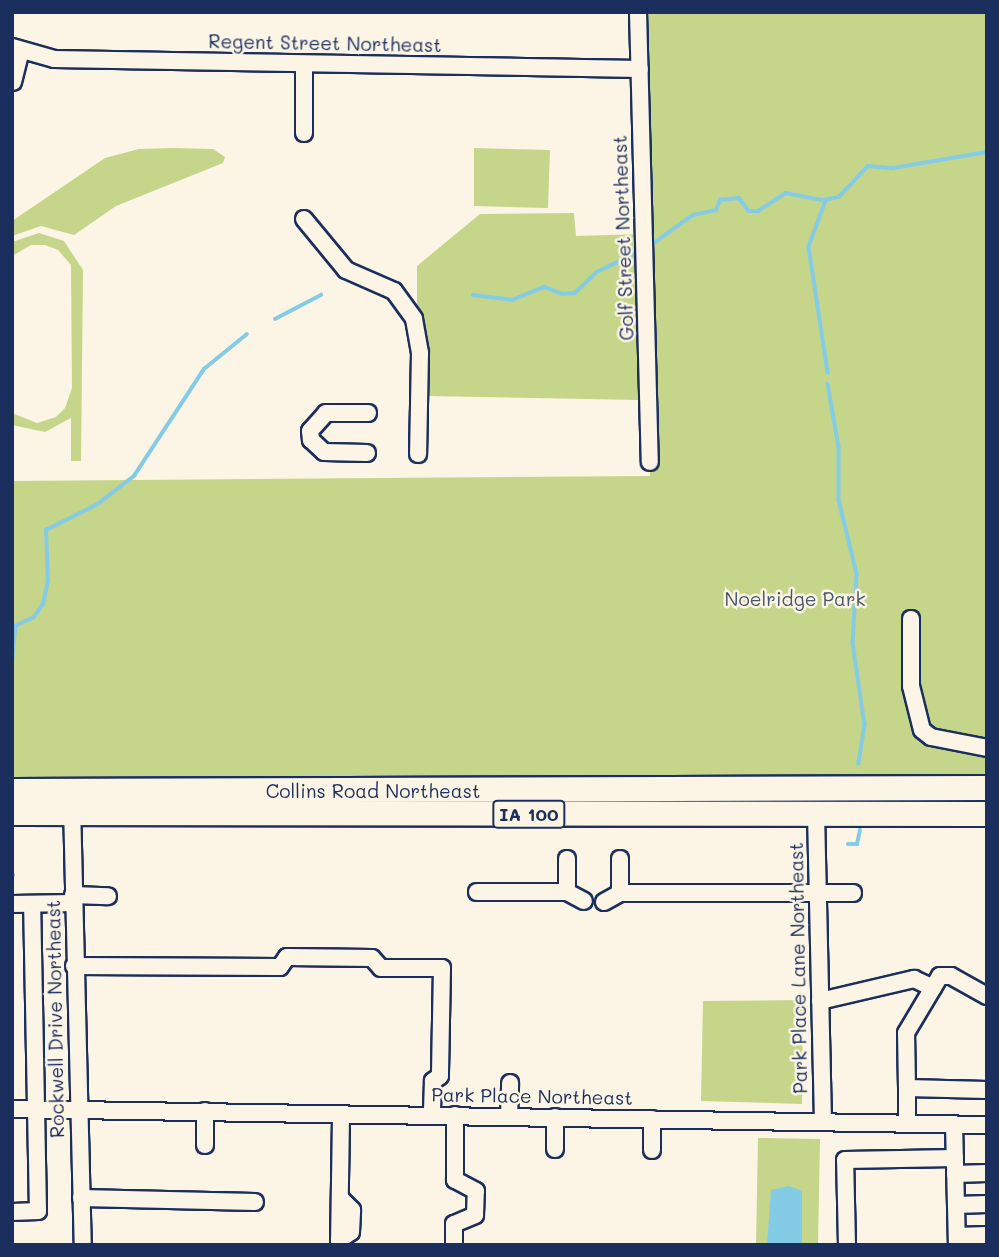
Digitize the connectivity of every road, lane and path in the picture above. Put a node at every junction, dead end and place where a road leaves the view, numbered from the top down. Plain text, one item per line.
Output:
1 (638, 12) edge
2 (17, 49) edge
3 (304, 64) junction
4 (640, 69) junction
5 (13, 82) edge
6 (304, 133) dead end
7 (304, 219) dead end
8 (368, 413) dead end
9 (367, 453) dead end
10 (418, 454) dead end
11 (650, 463) dead end
12 (911, 620) dead end
13 (987, 748) edge
14 (12, 791) edge
15 (987, 791) edge
16 (72, 803) junction
17 (12, 813) edge
18 (816, 813) junction
19 (987, 814) edge
20 (567, 859) dead end
21 (620, 859) dead end
22 (477, 892) dead end
23 (567, 892) junction
24 (853, 892) dead end
25 (620, 893) junction
26 (818, 893) junction
27 (108, 896) dead end
28 (73, 899) junction
29 (584, 901) dead end
30 (604, 902) dead end
31 (32, 904) junction
32 (12, 905) edge
33 (75, 967) junction
34 (933, 988) junction
35 (987, 996) edge
36 (820, 1001) junction
37 (510, 1083) dead end
38 (907, 1088) junction
39 (987, 1090) edge
40 (77, 1108) junction
41 (12, 1109) edge
42 (36, 1109) junction
43 (205, 1111) junction
44 (341, 1114) junction
45 (432, 1115) junction
46 (455, 1115) junction
47 (509, 1116) junction
48 (555, 1117) junction
49 (652, 1119) junction
50 (823, 1122) junction
51 (907, 1124) junction
52 (954, 1124) junction
53 (987, 1125) edge
54 (205, 1145) dead end
55 (555, 1149) dead end
56 (652, 1150) dead end
57 (955, 1166) junction
58 (987, 1173) edge
59 (81, 1198) junction
60 (255, 1202) dead end
61 (987, 1204) edge
62 (956, 1205) junction
63 (12, 1212) edge
64 (987, 1235) edge
65 (957, 1240) edge
66 (339, 1242) edge
67 (83, 1245) edge
68 (454, 1245) edge
69 (846, 1245) edge

1 - 4 street, Golf Street Northeast
2 - 3 street, Regent Street Northeast
2 - 5 street
3 - 4 street, Regent Street Northeast
3 - 6 street
4 - 11 street, Golf Street Northeast
7 - 10 street
8 - 9 street
12 - 13 street
14 - 16 highway, Collins Road Northeast / IA 100
15 - 16 highway, Collins Road Northeast / IA 100
15 - 18 highway, Collins Road Northeast
16 - 17 highway, Collins Road Northeast / IA 100
16 - 18 highway, Collins Road Northeast / IA 100
16 - 28 street, Rockwell Drive Northeast
18 - 19 highway, Collins Road Northeast / IA 100
18 - 26 street, Park Place Lane Northeast
20 - 23 street
21 - 25 street
22 - 23 street
23 - 29 street
24 - 26 street
25 - 26 street
25 - 30 street
26 - 36 street, Park Place Lane Northeast
27 - 28 street
28 - 31 street
28 - 33 street, Rockwell Drive Northeast
31 - 32 street
31 - 42 street
33 - 40 street, Rockwell Drive Northeast
33 - 45 street
34 - 35 street
34 - 36 street
34 - 38 street
36 - 50 street, Park Place Lane Northeast
37 - 47 street
38 - 39 street
38 - 51 street
40 - 42 street, Park Place Northeast
40 - 43 street, Park Place Northeast
40 - 59 street, Rockwell Drive Northeast
41 - 42 street, Park Place Northeast
42 - 63 street
43 - 44 street, Park Place Northeast
43 - 54 street
44 - 45 street, Park Place Northeast
44 - 66 street
45 - 46 street, Park Place Northeast
46 - 47 street, Park Place Northeast
46 - 68 street
47 - 48 street, Park Place Northeast
48 - 49 street, Park Place Northeast
48 - 55 street
49 - 50 street, Park Place Northeast
49 - 56 street
50 - 51 street, Park Place Northeast
51 - 52 street, Park Place Northeast
52 - 53 street, Park Place Northeast
52 - 57 street
57 - 58 street
57 - 62 street
57 - 69 street
59 - 60 street
59 - 67 street, Rockwell Drive Northeast
61 - 62 street
62 - 65 street
64 - 65 street

